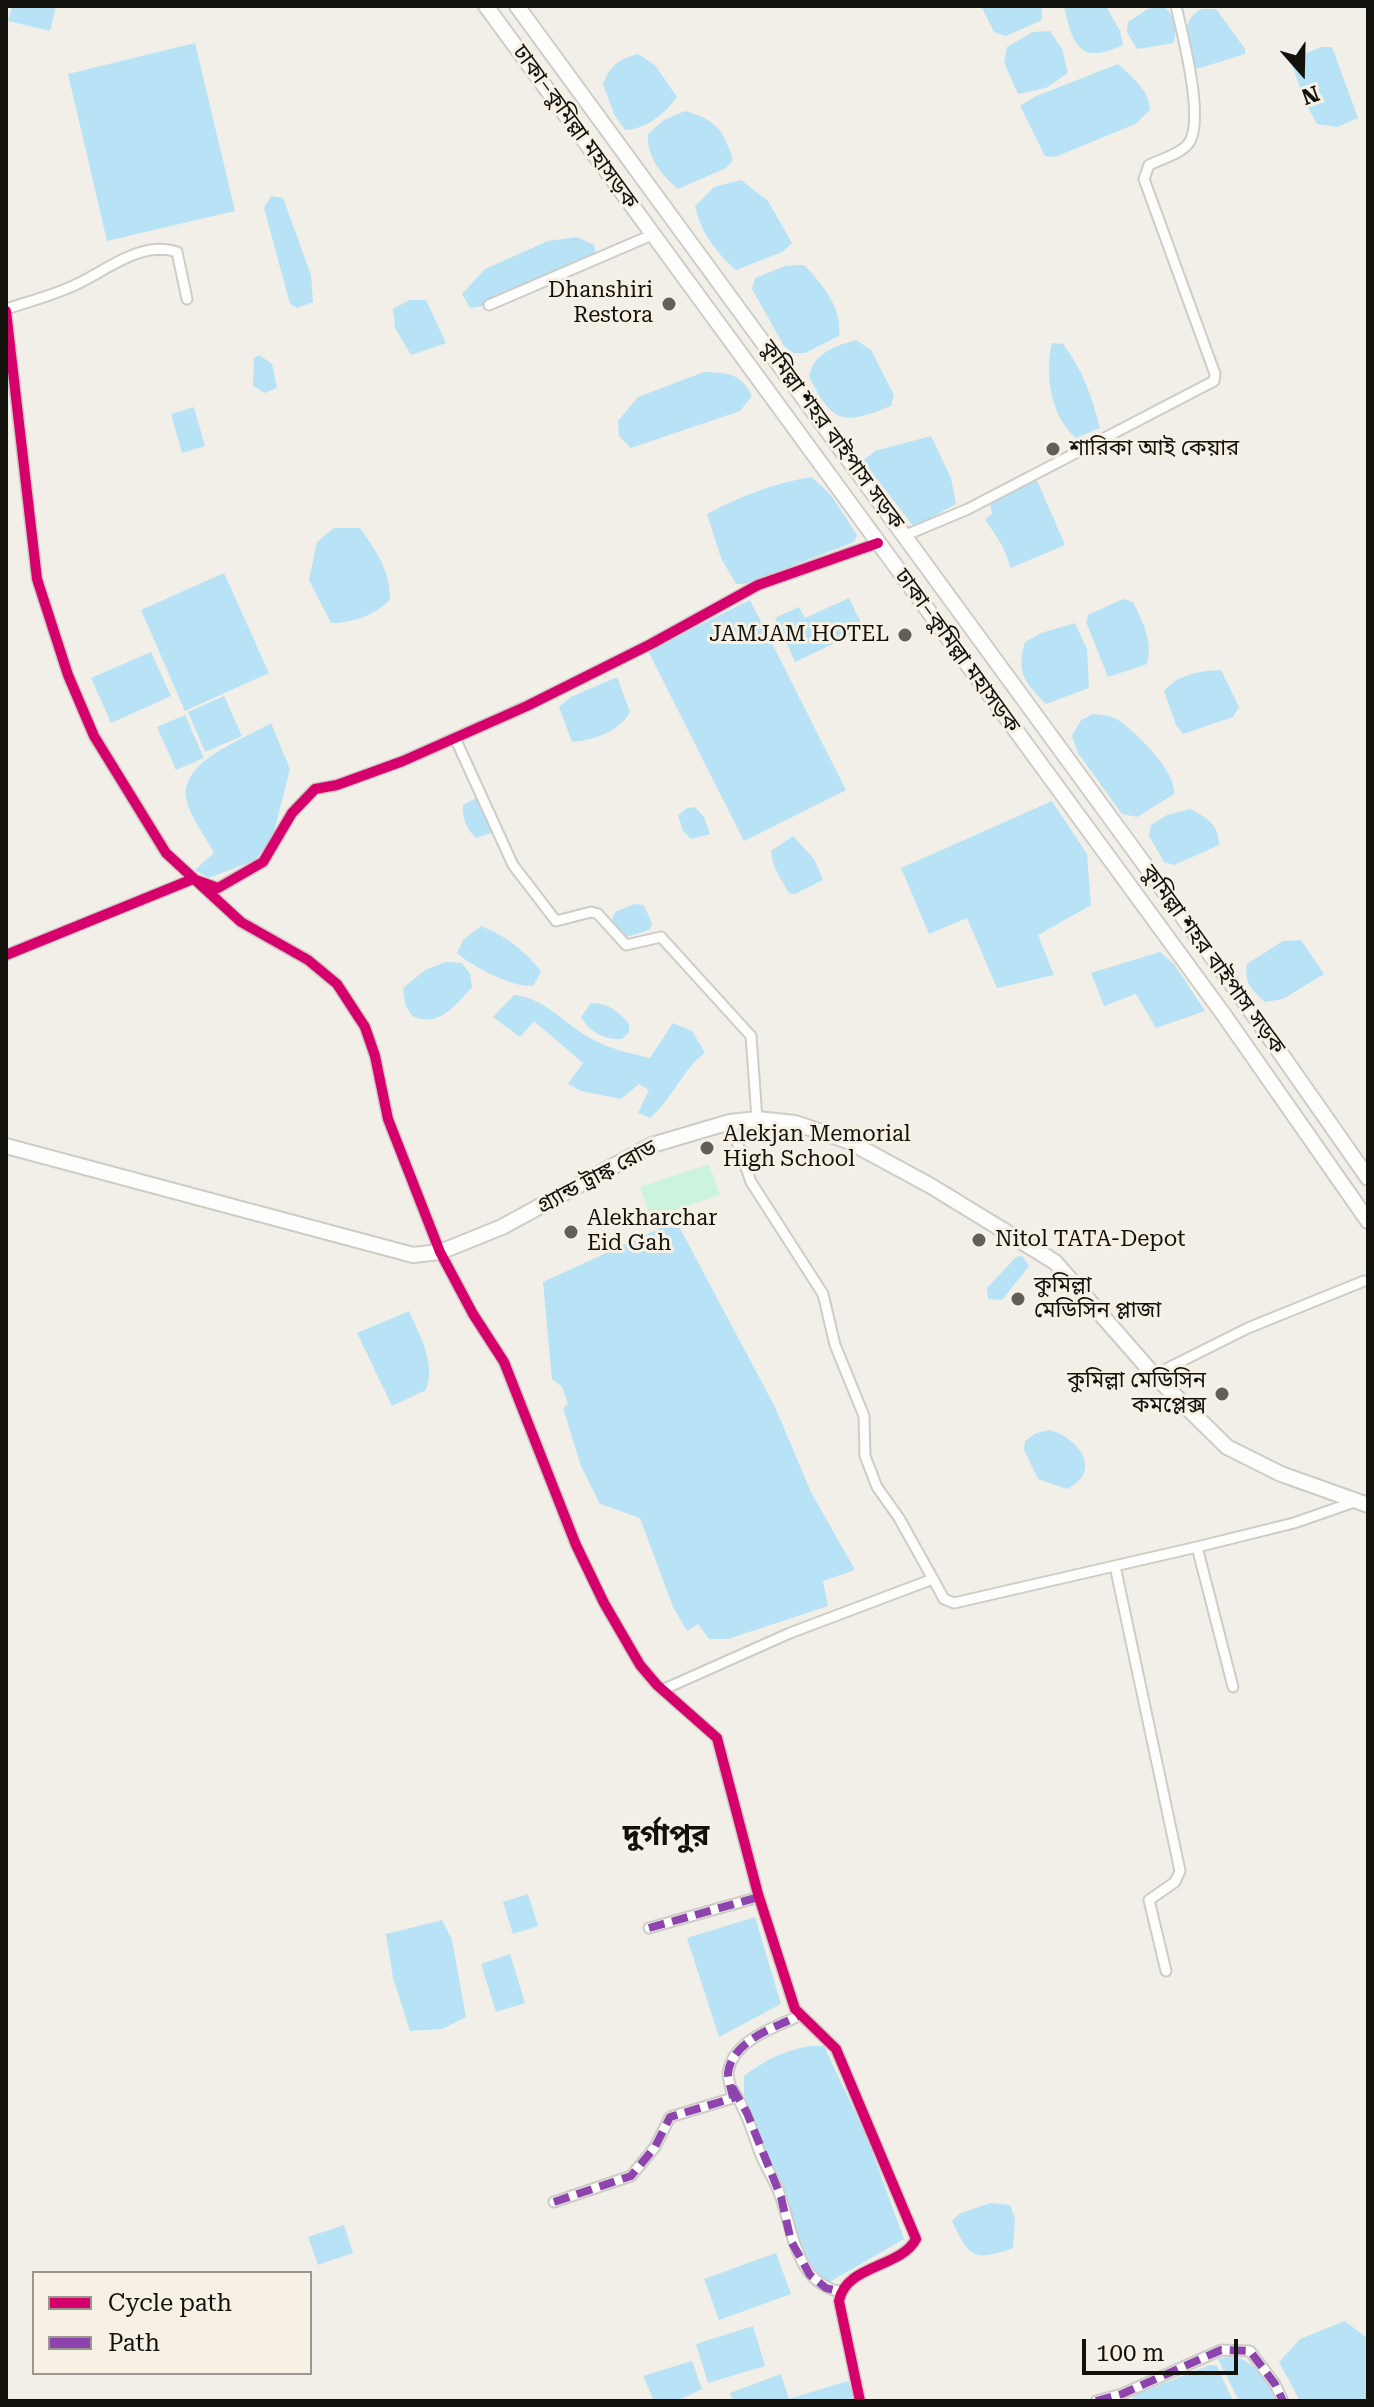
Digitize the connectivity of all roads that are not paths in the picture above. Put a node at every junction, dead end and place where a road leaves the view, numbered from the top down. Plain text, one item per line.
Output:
1 (486, 6) edge
2 (517, 6) edge
3 (1176, 6) edge
4 (654, 234) junction
5 (187, 299) dead end
6 (489, 305) dead end
7 (6, 310) edge
8 (906, 535) junction
9 (878, 543) junction
10 (455, 738) junction
11 (193, 879) junction
12 (6, 955) edge
13 (757, 1119) junction
14 (730, 1122) junction
15 (6, 1146) edge
16 (1368, 1178) edge
17 (1368, 1221) edge
18 (440, 1252) junction
19 (1364, 1281) dead end
20 (1154, 1375) junction
21 (1362, 1503) edge
22 (1197, 1547) junction
23 (1115, 1566) junction
24 (933, 1579) junction
25 (1233, 1687) dead end
26 (662, 1690) junction
27 (759, 1897) junction
28 (649, 1928) dead end
29 (1166, 1971) dead end
30 (801, 2015) junction
31 (732, 2087) junction
32 (554, 2202) dead end
33 (841, 2292) junction
34 (1123, 2398) edge
35 (860, 2401) edge
36 (1096, 2401) edge
37 (1283, 2401) edge

1 - 4 highway, ঢাকা–কুমিল্লা মহাসড়ক
2 - 8 highway, কুমিল্লা শহর বাইপাস সড়ক
3 - 8 street
4 - 6 street
4 - 9 highway, ঢাকা–কুমিল্লা মহাসড়ক
5 - 7 street
7 - 11 street
8 - 16 highway, কুমিল্লা শহর বাইপাস সড়ক
9 - 10 street
9 - 17 highway, ঢাকা–কুমিল্লা মহাসড়ক
10 - 11 street
10 - 13 street
11 - 12 street
11 - 18 street
13 - 14 highway, গ্র্যান্ড ট্রাঙ্ক রোড
13 - 20 highway, গ্র্যান্ড ট্রাঙ্ক রোড
14 - 18 highway, গ্র্যান্ড ট্রাঙ্ক রোড
14 - 24 street
15 - 18 highway, গ্র্যান্ড ট্রাঙ্ক রোড
18 - 26 street
19 - 20 street
20 - 21 highway, গ্র্যান্ড ট্রাঙ্ক রোড
21 - 22 street
22 - 23 street
22 - 25 street
23 - 24 street
23 - 29 street
24 - 26 street
26 - 27 street
27 - 28 street
27 - 30 street
30 - 31 street
30 - 33 street
31 - 32 street
31 - 33 street
33 - 35 street
34 - 36 street
34 - 37 street

